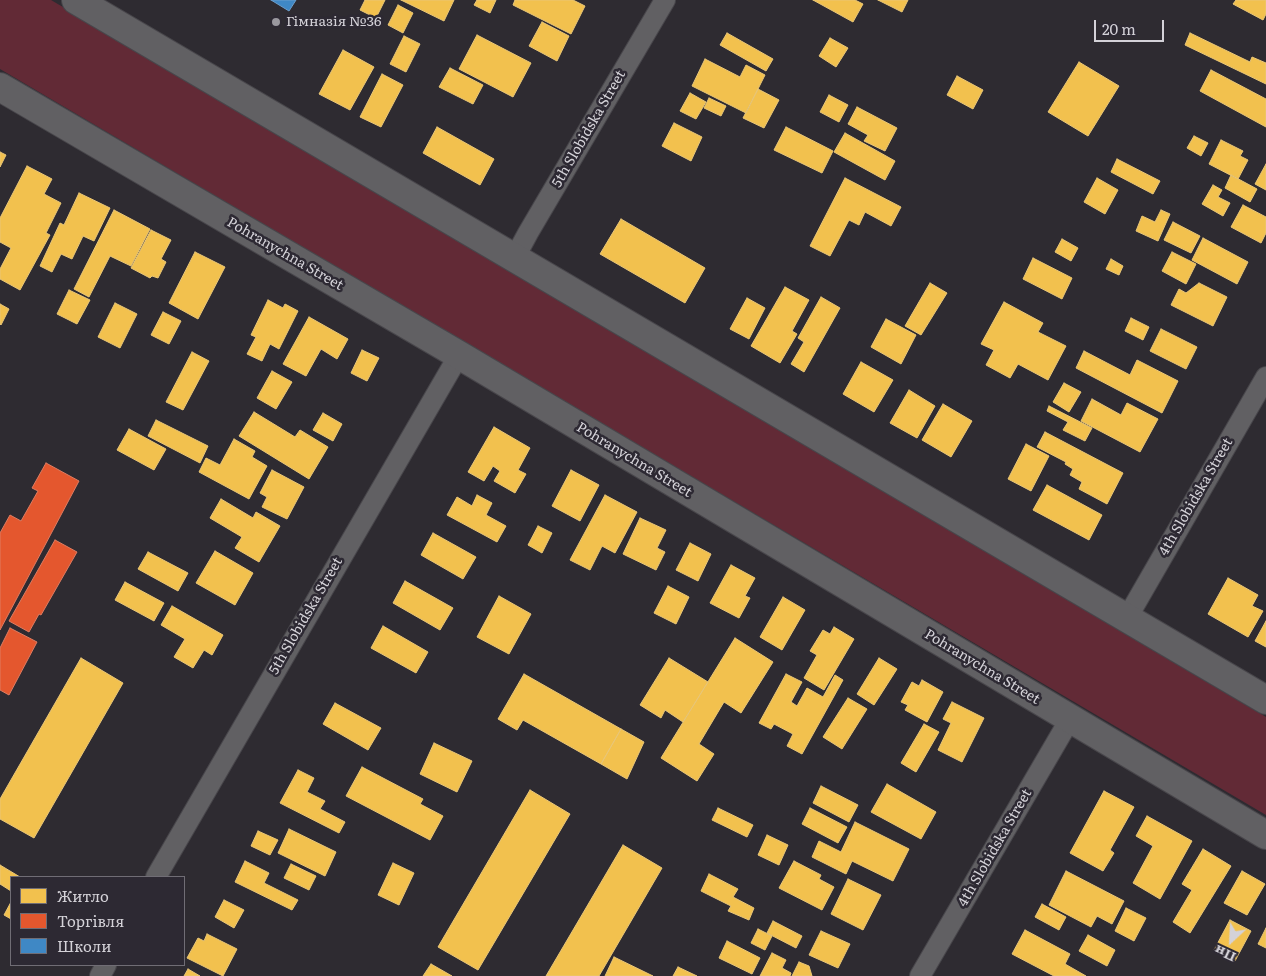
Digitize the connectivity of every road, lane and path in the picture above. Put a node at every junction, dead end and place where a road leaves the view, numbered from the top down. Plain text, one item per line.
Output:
1 (76, 0) edge
2 (665, 0) edge
3 (0, 87) edge
4 (514, 259) junction
5 (458, 355) junction
6 (1266, 376) edge
7 (1127, 618) junction
8 (1266, 700) edge
9 (1070, 719) junction
10 (1266, 835) edge
11 (157, 876) edge
12 (920, 976) edge

1 - 4 main road
2 - 4 street, 5th Slobidska Street
3 - 5 main road, Pohranychna Street
4 - 7 main road
5 - 9 main road, Pohranychna Street
5 - 11 street, 5th Slobidska Street
6 - 7 street, 4th Slobidska Street
7 - 8 main road
9 - 10 main road, Pohranychna Street
9 - 12 street, 4th Slobidska Street

